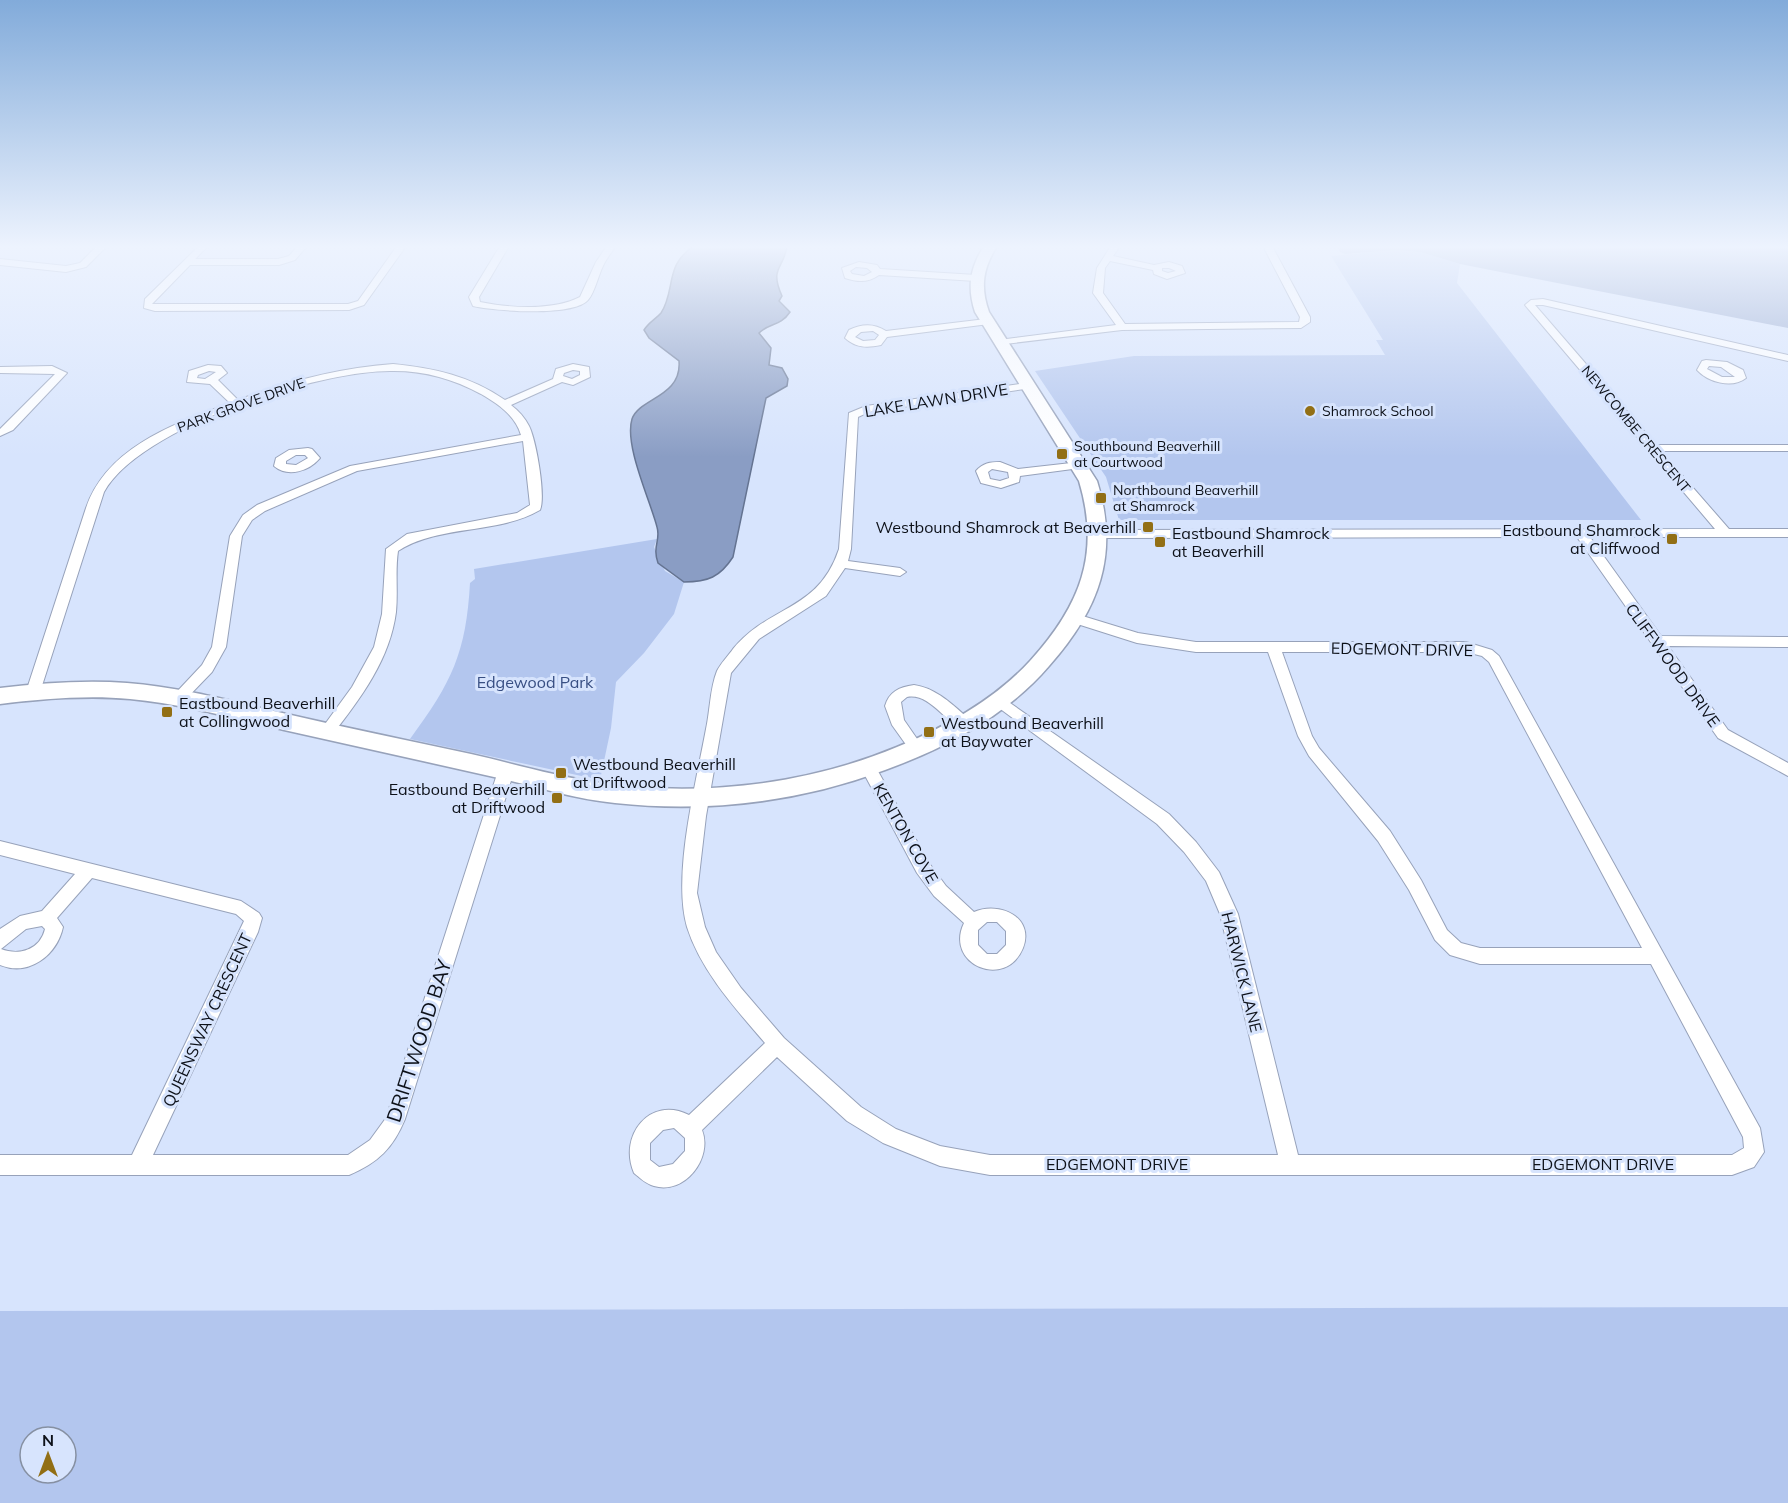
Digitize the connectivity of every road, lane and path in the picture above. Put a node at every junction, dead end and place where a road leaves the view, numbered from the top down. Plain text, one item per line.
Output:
1 (983, 316) edge
2 (1114, 316) edge
3 (1305, 316) edge
4 (1540, 316) edge
5 (1605, 316) edge
6 (986, 322) junction
7 (1122, 327) junction
8 (884, 334) dead end
9 (999, 343) junction
10 (1726, 344) junction
11 (1788, 357) edge
12 (1722, 364) dead end
13 (0, 370) edge
14 (212, 380) dead end
15 (559, 380) dead end
16 (1027, 386) junction
17 (237, 404) junction
18 (504, 404) junction
19 (0, 433) edge
20 (527, 437) junction
21 (1653, 448) junction
22 (1788, 448) edge
23 (1080, 465) junction
24 (304, 466) dead end
25 (1016, 473) dead end
26 (320, 483) junction
27 (1788, 533) edge
28 (1100, 534) junction
29 (1581, 534) junction
30 (1726, 534) junction
31 (842, 564) junction
32 (900, 572) dead end
33 (1076, 619) junction
34 (1655, 641) junction
35 (1788, 642) edge
36 (1273, 648) junction
37 (33, 692) junction
38 (0, 696) edge
39 (178, 698) junction
40 (1000, 700) junction
41 (964, 723) junction
42 (327, 731) junction
43 (917, 749) junction
44 (869, 768) junction
45 (1788, 770) edge
46 (506, 771) junction
47 (701, 796) junction
48 (0, 848) edge
49 (90, 869) junction
50 (46, 918) junction
51 (973, 921) dead end
52 (0, 942) edge
53 (1656, 956) junction
54 (0, 957) edge
55 (777, 1044) junction
56 (691, 1127) dead end
57 (1290, 1163) junction
58 (0, 1165) edge
59 (138, 1165) junction

1 - 6 street
2 - 7 street
3 - 7 street
4 - 21 street, NEWCOMBE CRESCENT
5 - 10 street, NEWCOMBE CRESCENT
6 - 8 street
6 - 9 street
7 - 9 street
9 - 16 street
10 - 11 street, NEWCOMBE CRESCENT
10 - 12 street
13 - 19 street
14 - 17 street
15 - 18 street
16 - 23 street
16 - 31 street, LAKE LAWN DRIVE
17 - 18 street, PARK GROVE DRIVE
17 - 37 street, PARK GROVE DRIVE
18 - 20 street, PARK GROVE DRIVE
20 - 26 street
20 - 42 street, PARK GROVE DRIVE
21 - 22 street
21 - 30 street, NEWCOMBE CRESCENT
23 - 25 street
23 - 28 street
24 - 26 street
26 - 39 street
27 - 30 street
28 - 29 street
28 - 33 street
29 - 30 street
29 - 34 street, CLIFFWOOD DRIVE
31 - 32 street
31 - 47 street, LAKE LAWN DRIVE
33 - 36 street, EDGEMONT DRIVE
33 - 40 street
34 - 35 street
34 - 45 street, CLIFFWOOD DRIVE
36 - 53 street
36 - 53 street, EDGEMONT DRIVE
37 - 38 street
37 - 39 street
39 - 42 street
40 - 41 street
40 - 57 street, HARWICK LANE
41 - 43 street
41 - 43 street
42 - 46 street
43 - 44 street
44 - 47 street
44 - 51 street, KENTON COVE
46 - 47 street
46 - 59 street, DRIFTWOOD BAY
47 - 55 street, EDGEMONT DRIVE
48 - 49 street, QUEENSWAY CRESCENT
49 - 50 street
49 - 59 street, QUEENSWAY CRESCENT
50 - 52 street
50 - 54 street
53 - 57 street, EDGEMONT DRIVE
55 - 56 street
55 - 57 street, EDGEMONT DRIVE
58 - 59 street, DRIFTWOOD BAY

